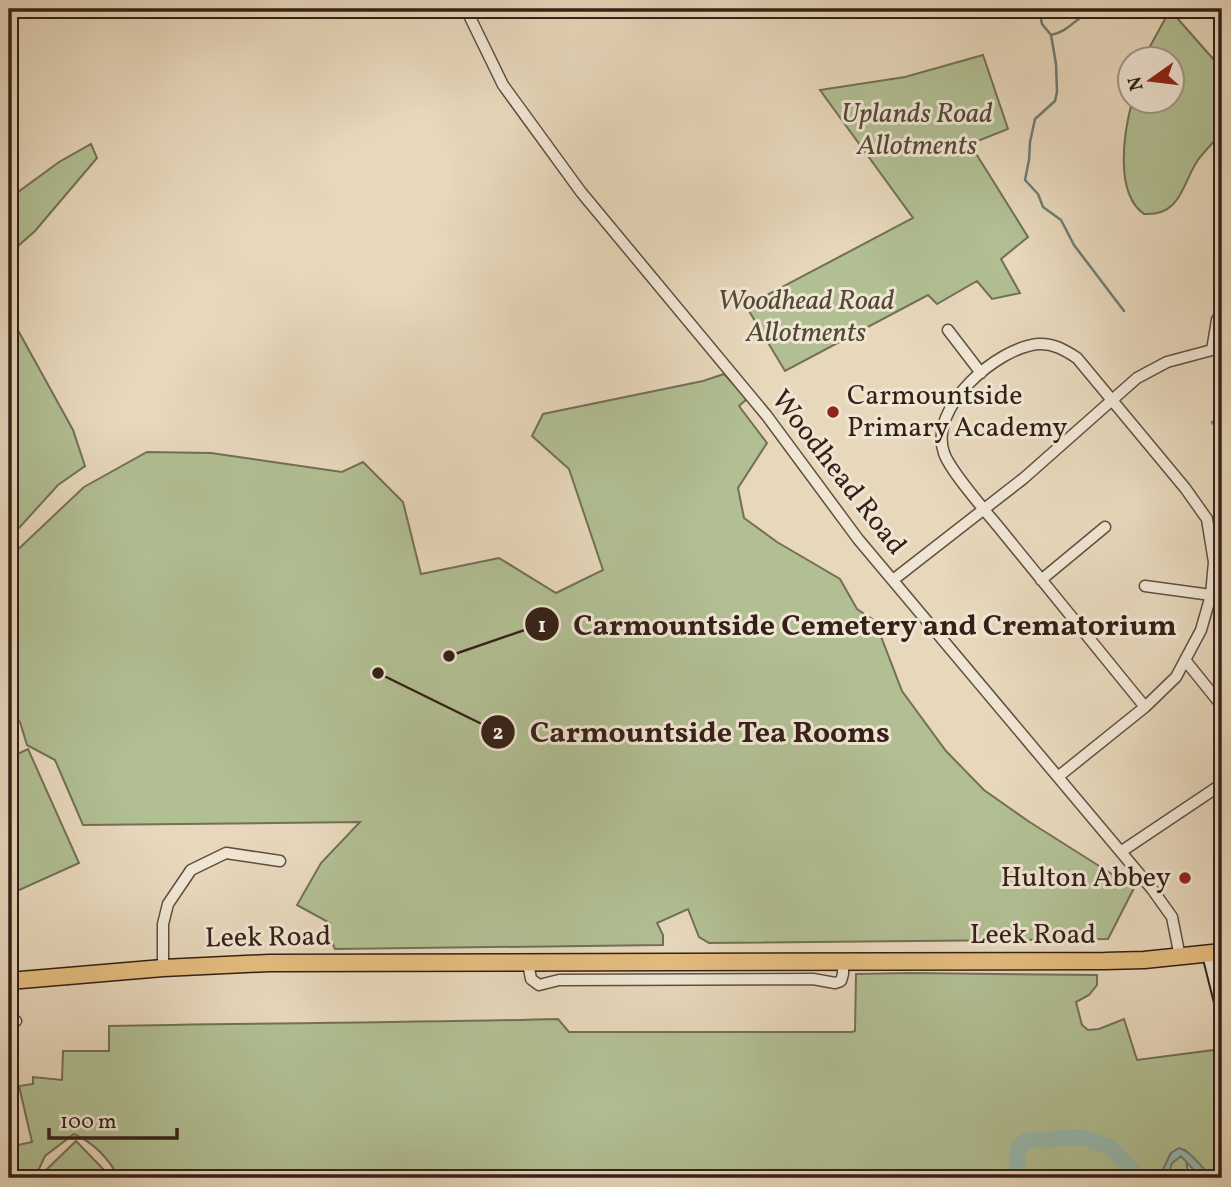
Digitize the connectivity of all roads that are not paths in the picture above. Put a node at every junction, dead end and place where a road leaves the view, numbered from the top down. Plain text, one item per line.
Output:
1 (466, 9) edge
2 (1222, 311) edge
3 (948, 330) dead end
4 (1217, 350) edge
5 (981, 373) junction
6 (1113, 401) junction
7 (985, 510) junction
8 (1105, 527) dead end
9 (893, 580) junction
10 (1041, 580) junction
11 (1145, 586) dead end
12 (1211, 595) junction
13 (1185, 660) junction
14 (1222, 706) edge
15 (1145, 707) junction
16 (1059, 776) junction
17 (1222, 784) edge
18 (1122, 851) junction
19 (280, 861) dead end
20 (1216, 953) edge
21 (1180, 957) junction
22 (163, 968) junction
23 (9, 981) edge
24 (1222, 1002) edge

1 - 9 street, Woodhead Road
2 - 4 street
3 - 5 street
4 - 6 street
5 - 6 street
5 - 7 street
6 - 7 street
6 - 12 street
7 - 9 street
7 - 10 street
8 - 10 street
9 - 16 street, Woodhead Road
10 - 15 street
11 - 12 street
12 - 13 street
13 - 14 street
13 - 15 street
15 - 16 street
16 - 18 street, Woodhead Road
17 - 18 street
18 - 21 street, Woodhead Road
19 - 22 street
20 - 21 main road, Leek Road
20 - 24 street
21 - 22 main road, Leek Road
22 - 23 main road, Leek Road

